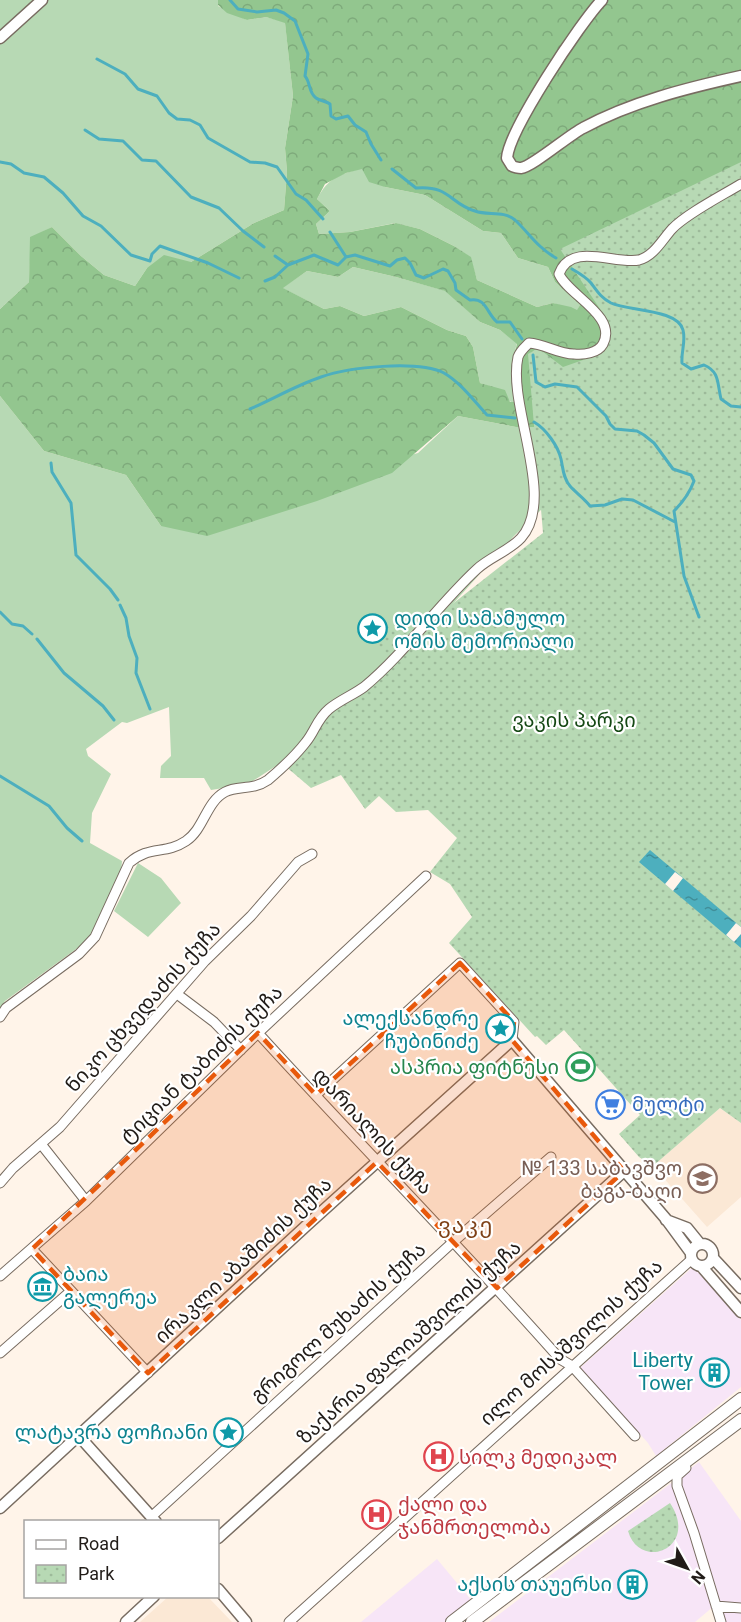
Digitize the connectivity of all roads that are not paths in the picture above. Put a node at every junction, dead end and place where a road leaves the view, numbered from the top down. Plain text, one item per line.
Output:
1 (42, 0) edge
2 (602, 0) edge
3 (0, 38) edge
4 (741, 76) edge
5 (741, 184) edge
6 (312, 854) dead end
7 (426, 876) dead end
8 (177, 994) junction
9 (0, 1017) edge
10 (258, 1033) junction
11 (512, 1040) junction
12 (241, 1050) junction
13 (316, 1095) junction
14 (41, 1144) junction
15 (551, 1157) dead end
16 (377, 1162) junction
17 (624, 1171) junction
18 (0, 1183) edge
19 (86, 1201) junction
20 (666, 1219) junction
21 (453, 1242) junction
22 (700, 1244) junction
23 (32, 1249) junction
24 (691, 1256) junction
25 (713, 1258) junction
26 (701, 1266) junction
27 (0, 1276) edge
28 (497, 1288) junction
29 (741, 1288) edge
30 (71, 1291) junction
31 (741, 1312) edge
32 (0, 1353) edge
33 (572, 1366) junction
34 (148, 1373) junction
35 (741, 1399) edge
36 (741, 1420) edge
37 (79, 1436) junction
38 (635, 1436) dead end
39 (693, 1456) junction
40 (658, 1481) junction
41 (677, 1486) junction
42 (0, 1508) edge
43 (154, 1519) edge
44 (219, 1537) edge
45 (219, 1590) edge
46 (152, 1598) edge
47 (716, 1606) junction
48 (741, 1608) edge
49 (718, 1620) edge
50 (126, 1622) edge
51 (246, 1622) edge
52 (289, 1622) edge
53 (452, 1622) edge
54 (472, 1622) edge

1 - 3 street
2 - 4 street
5 - 9 street
6 - 8 street, ნიკო ცხვედაძის ქუჩა
7 - 10 street, ტიციან ტაბიძის ქუჩა
8 - 12 street
8 - 14 street, ნიკო ცხვედაძის ქუჩა
10 - 12 street, ტიციან ტაბიძის ქუჩა
10 - 13 street, დარიალის ქუჩა
11 - 13 street
11 - 16 street, ირაკლი აბაშიძის ქუჩა
11 - 17 street
12 - 19 street, ტიციან ტაბიძის ქუჩა
13 - 16 street, დარიალის ქუჩა
14 - 18 street, ნიკო ცხვედაძის ქუჩა
14 - 19 street
15 - 21 street, გრიგოლ მუხაძის ქუჩა
16 - 21 street, დარიალის ქუჩა
16 - 34 street, ირაკლი აბაშიძის ქუჩა
17 - 20 street
17 - 28 street, ზაქარია ფალიაშვილის ქუჩა
19 - 23 street, ტიციან ტაბიძის ქუჩა
20 - 22 street
20 - 24 street
21 - 28 street, დარიალის ქუჩა
21 - 43 street, გრიგოლ მუხაძის ქუჩა
22 - 24 street
22 - 25 street
23 - 27 street, ტიციან ტაბიძის ქუჩა
23 - 30 street
24 - 26 street
24 - 33 street, ილო მოსაშვილის ქუჩა
25 - 26 street
25 - 29 street
26 - 31 street
28 - 33 street, დარიალის ქუჩა
28 - 44 street, ზაქარია ფალიაშვილის ქუჩა
30 - 32 street
30 - 34 street
33 - 38 street, დარიალის ქუჩა
33 - 52 street, ილო მოსაშვილის ქუჩა
34 - 37 street, ირაკლი აბაშიძის ქუჩა
35 - 53 main road
36 - 39 main road
37 - 42 street, ირაკლი აბაშიძის ქუჩა
37 - 43 street
39 - 40 main road
39 - 41 street
40 - 41 street
40 - 54 main road
41 - 47 street
45 - 51 street
46 - 50 street
47 - 48 street
47 - 49 street

